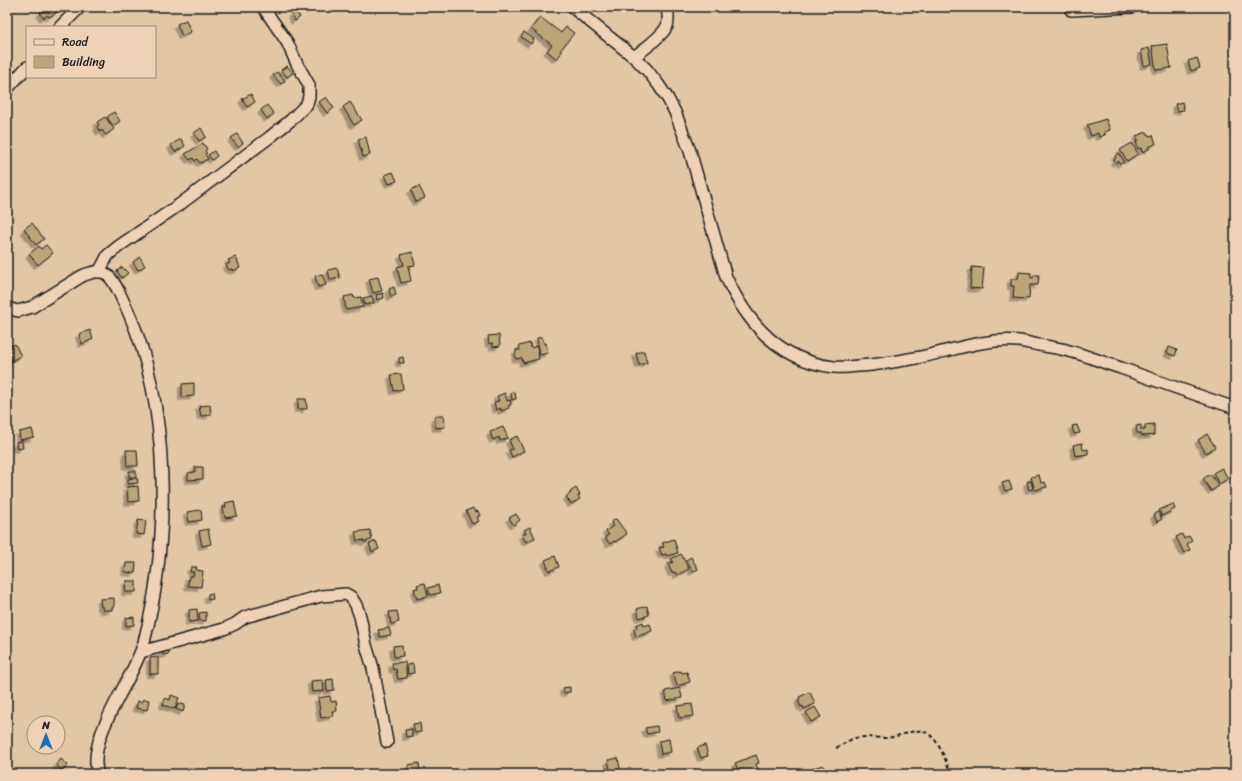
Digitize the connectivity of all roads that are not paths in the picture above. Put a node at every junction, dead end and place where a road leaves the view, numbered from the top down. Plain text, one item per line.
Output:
1 (80, 7) edge
2 (263, 7) edge
3 (572, 7) edge
4 (667, 7) edge
5 (1132, 7) edge
6 (1072, 10) dead end
7 (61, 26) edge
8 (634, 57) junction
9 (26, 68) edge
10 (7, 89) edge
11 (99, 272) junction
12 (9, 312) edge
13 (1235, 408) edge
14 (141, 652) junction
15 (387, 742) dead end
16 (98, 774) edge

1 - 7 street
2 - 11 street
3 - 8 street
4 - 8 street
5 - 6 street
8 - 13 street
9 - 10 street
11 - 12 street
11 - 14 street
14 - 15 street
14 - 16 street

